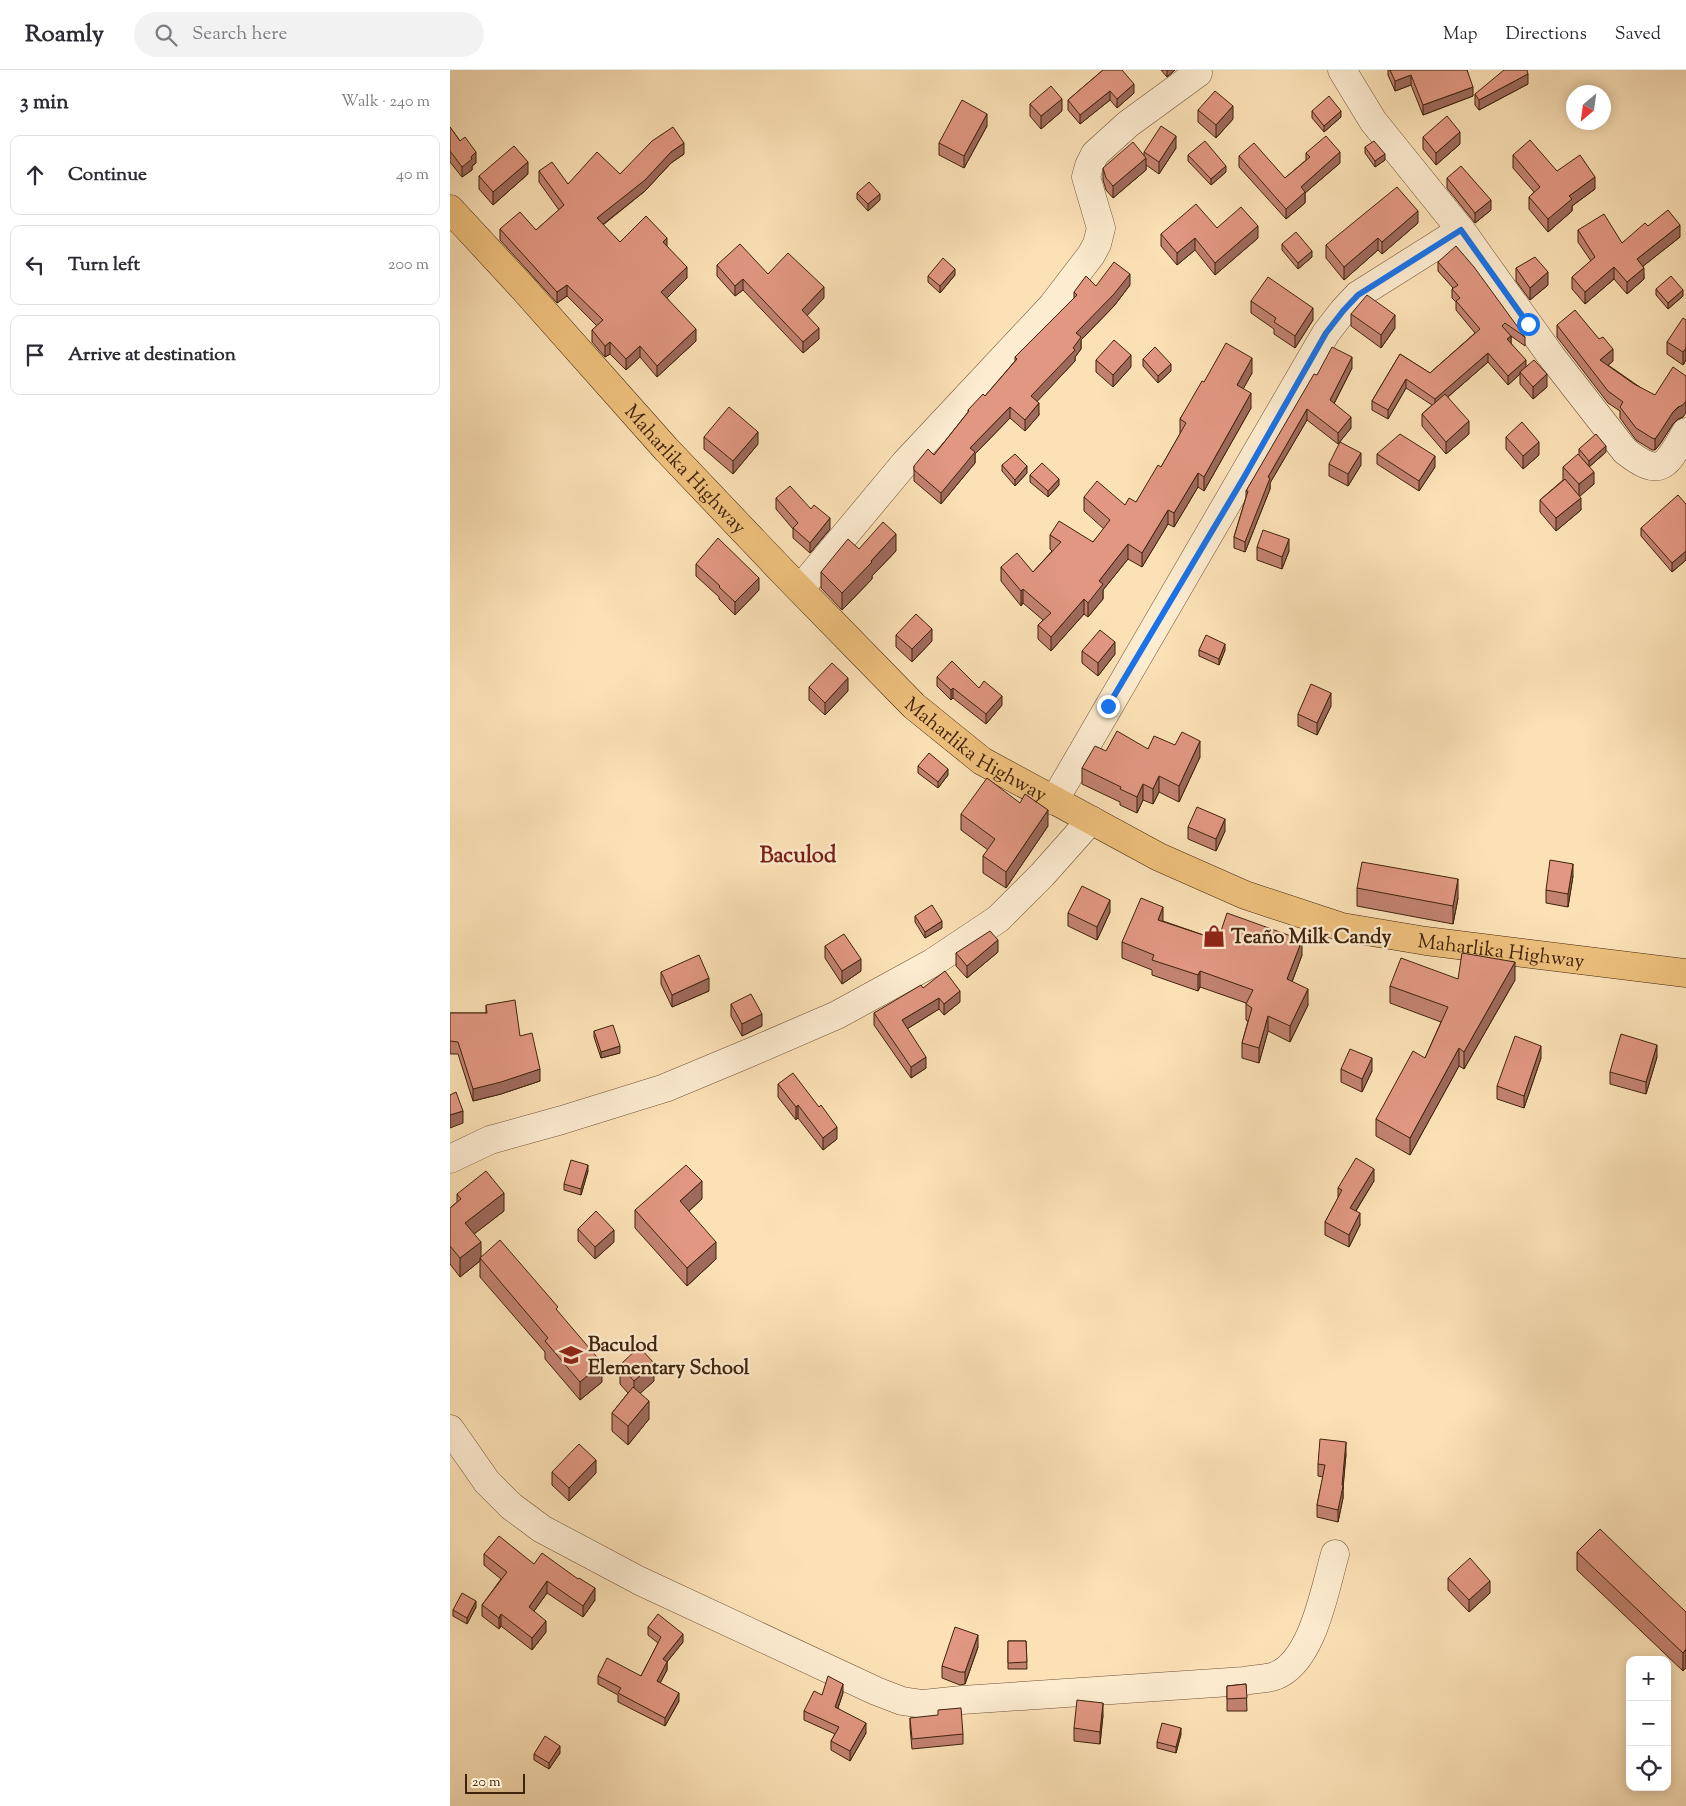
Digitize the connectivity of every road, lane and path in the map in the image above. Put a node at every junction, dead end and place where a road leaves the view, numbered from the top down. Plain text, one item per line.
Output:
1 (1342, 70) edge
2 (1198, 73) dead end
3 (450, 210) edge
4 (1461, 230) junction
5 (1686, 432) edge
6 (800, 590) junction
7 (1054, 801) junction
8 (1091, 820) junction
9 (1686, 972) edge
10 (450, 1159) edge
11 (450, 1428) edge
12 (1335, 1554) dead end

1 - 4 street
2 - 6 street
3 - 6 highway, Maharlika Highway
4 - 5 street
4 - 7 street
6 - 7 highway, Maharlika Highway
7 - 8 highway, Maharlika Highway
8 - 9 highway, Maharlika Highway
8 - 10 street
11 - 12 street

